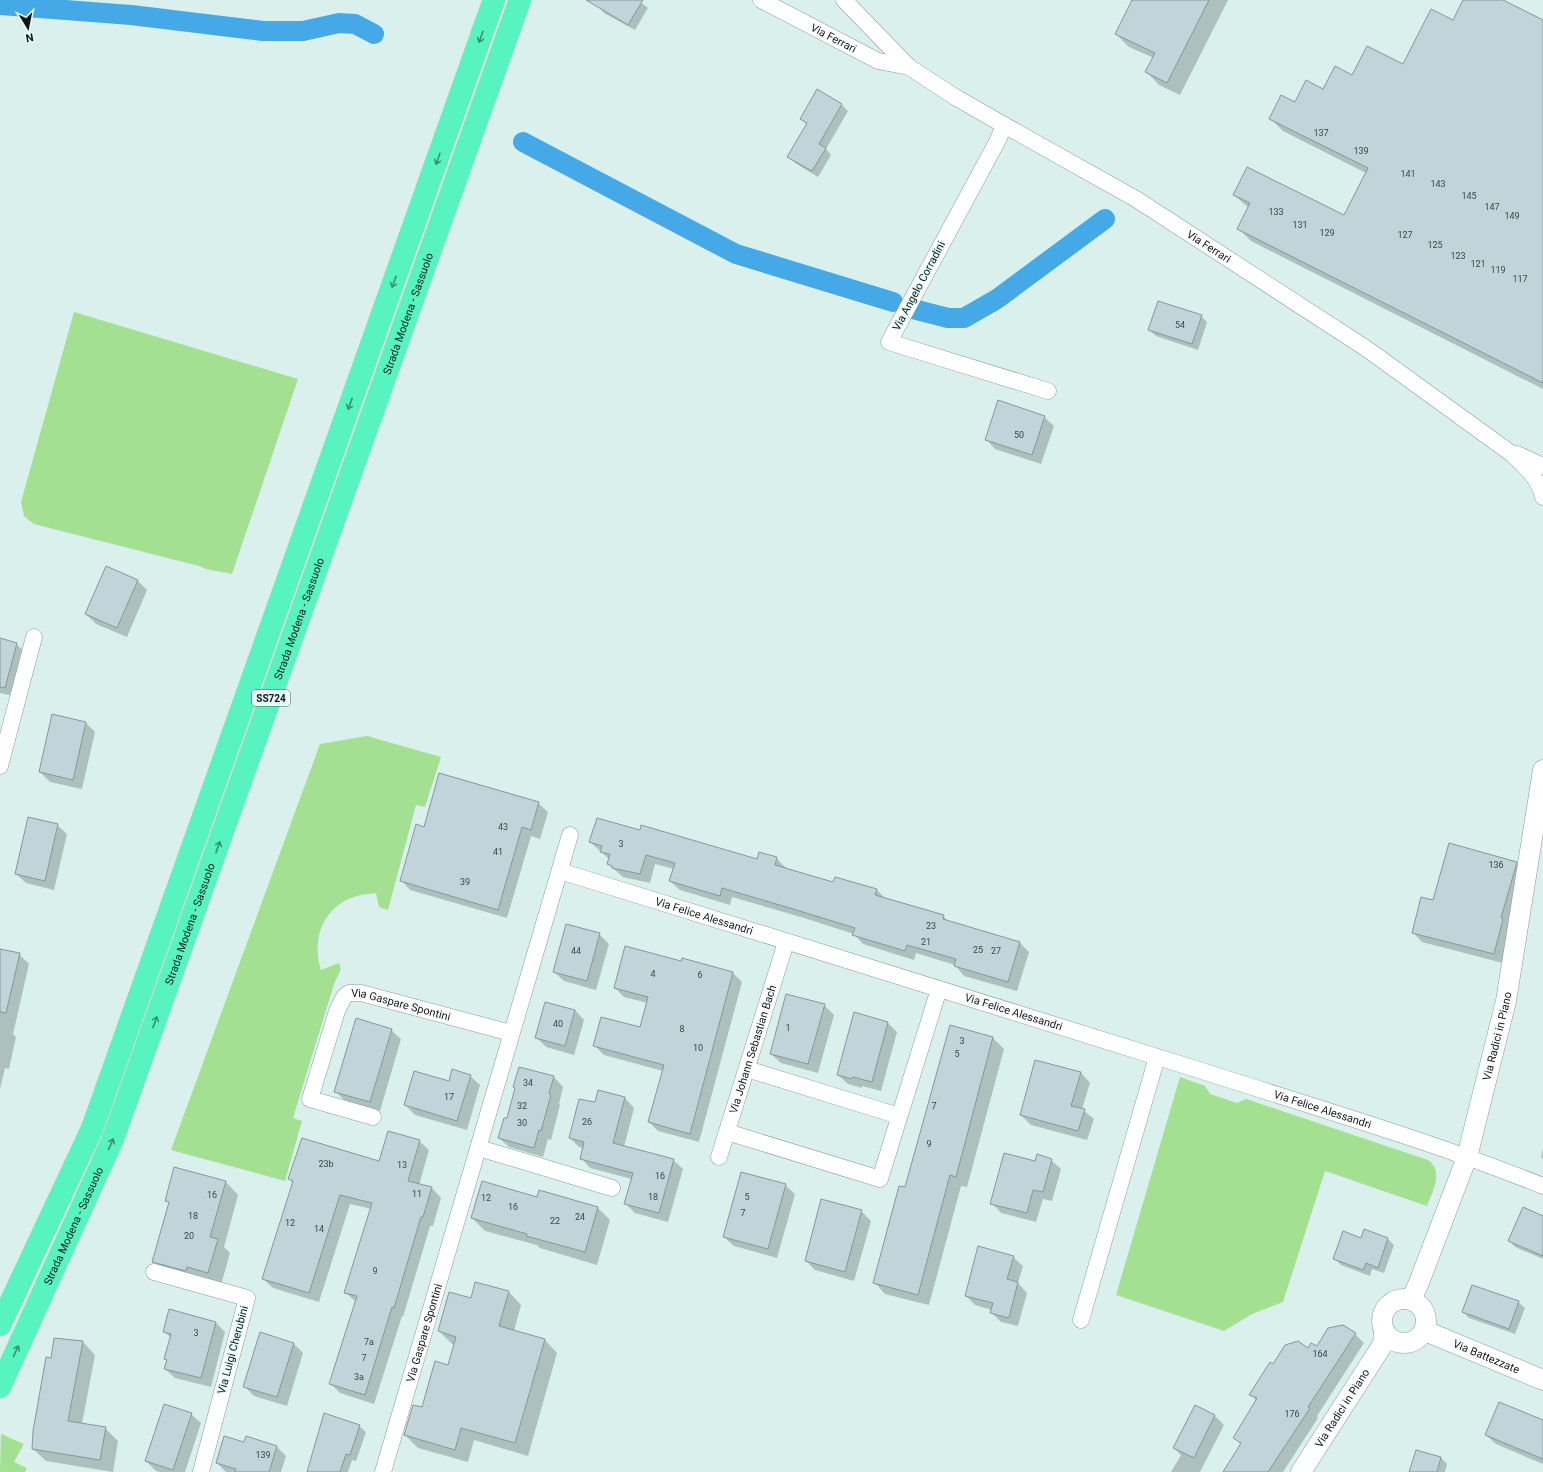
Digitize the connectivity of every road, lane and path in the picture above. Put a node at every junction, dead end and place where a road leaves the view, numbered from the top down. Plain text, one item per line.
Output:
1 (494, 0) edge
2 (520, 0) edge
3 (761, 0) edge
4 (844, 0) edge
5 (909, 67) junction
6 (1004, 125) junction
7 (1048, 391) dead end
8 (1499, 443) junction
9 (1543, 466) edge
10 (1543, 497) edge
11 (34, 637) dead end
12 (0, 766) edge
13 (1543, 770) edge
14 (570, 835) dead end
15 (560, 871) junction
16 (786, 942) junction
17 (939, 989) junction
18 (511, 1033) junction
19 (1157, 1057) junction
20 (747, 1069) junction
21 (899, 1116) junction
22 (374, 1117) dead end
23 (727, 1132) junction
24 (479, 1148) junction
25 (719, 1157) dead end
26 (1467, 1157) junction
27 (1543, 1186) edge
28 (612, 1188) dead end
29 (154, 1272) dead end
30 (1413, 1299) junction
31 (1081, 1320) dead end
32 (0, 1326) edge
33 (1425, 1332) junction
34 (1387, 1339) junction
35 (1543, 1380) edge
36 (0, 1387) edge
37 (201, 1472) edge
38 (383, 1472) edge
39 (1301, 1472) edge

1 -> 32 highway, Strada Modena - Sassuolo
36 -> 2 highway, Strada Modena - Sassuolo / SS724
3 - 5 street, Via Ferrari
4 - 5 street, Via Ferrari
5 - 6 street, Via Ferrari
6 - 7 street, Via Angelo Corradini
6 - 8 street, Via Ferrari
8 - 9 street, Via Ferrari
8 - 10 street, Via Ferrari
11 - 12 street
13 - 26 street, Via Radici in Piano
14 - 15 street, Via Gaspare Spontini
15 - 16 street, Via Felice Alessandri
15 - 18 street, Via Gaspare Spontini
16 - 17 street, Via Felice Alessandri
16 - 20 street, Via Johann Sebastian Bach
17 - 19 street, Via Felice Alessandri
17 - 21 street
18 - 22 street, Via Gaspare Spontini
18 - 24 street, Via Gaspare Spontini
19 - 26 street, Via Felice Alessandri
19 - 31 street
20 - 21 street
20 - 23 street, Via Johann Sebastian Bach
21 - 23 street
23 - 25 street, Via Johann Sebastian Bach
24 - 28 street
24 - 38 street, Via Gaspare Spontini
26 - 27 street, Via Felice Alessandri
26 - 30 street, Via Radici in Piano
29 - 37 street, Via Luigi Cherubini
30 - 33 street
30 - 34 street
33 - 34 street
33 - 35 street, Via Battezzate
34 - 39 street, Via Radici in Piano

